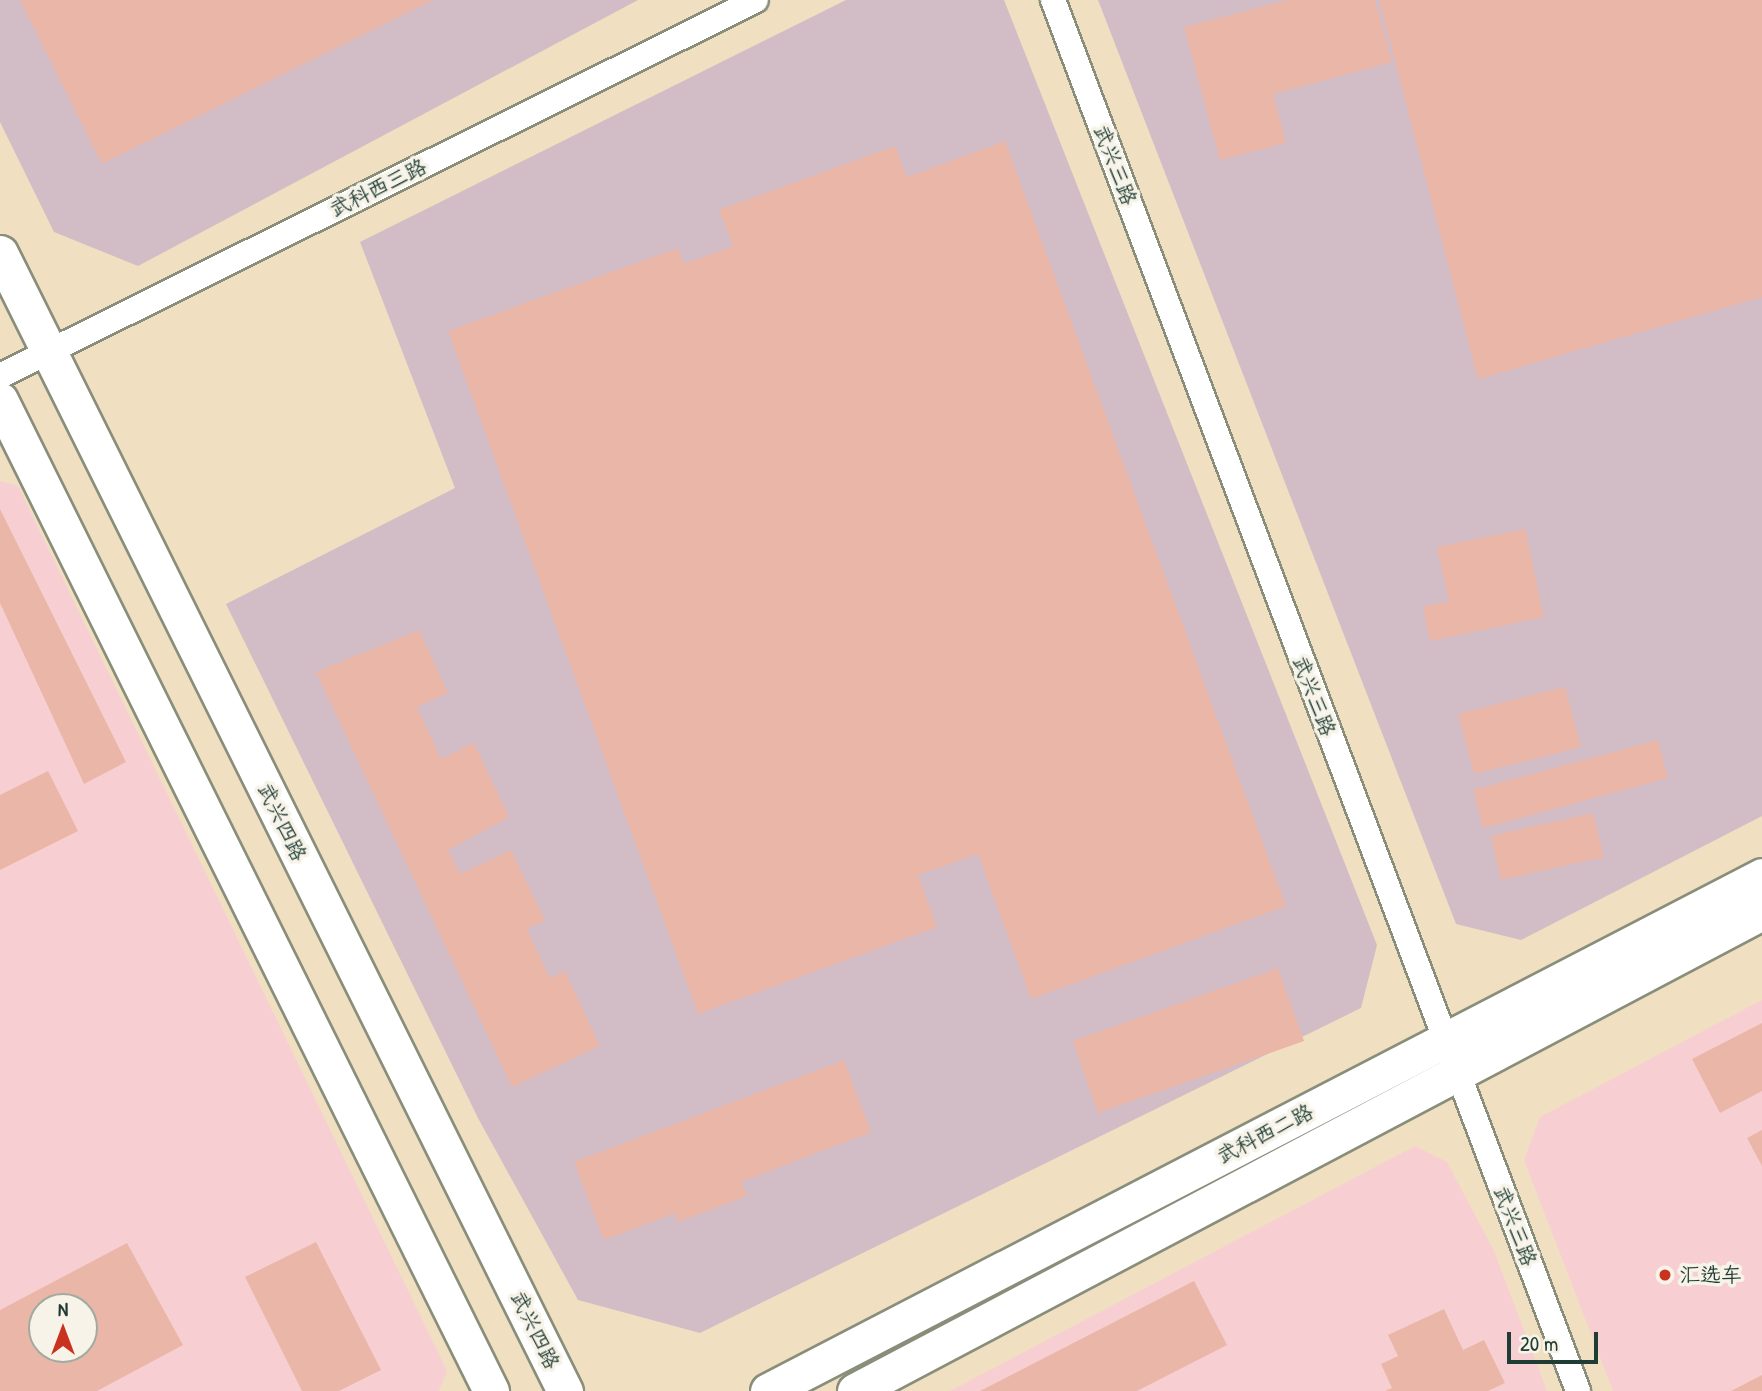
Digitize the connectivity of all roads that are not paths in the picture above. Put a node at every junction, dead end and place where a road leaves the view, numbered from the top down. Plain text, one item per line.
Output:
1 (756, 0) edge
2 (1053, 0) edge
3 (0, 253) edge
4 (47, 352) junction
5 (0, 376) edge
6 (0, 400) edge
7 (1762, 876) edge
8 (1762, 912) edge
9 (1449, 1056) junction
10 (491, 1391) edge
11 (565, 1391) edge
12 (768, 1391) edge
13 (855, 1391) edge
14 (1578, 1391) edge

1 - 4 street, 武科西三路
2 - 9 street, 武兴三路
3 - 4 main road, 武兴四路
4 - 5 street, 武科西三路
4 - 11 main road, 武兴四路
6 - 10 main road
7 - 9 main road, 武科西二路
8 - 9 main road, 武科西二路
9 - 12 main road, 武科西二路
9 - 13 main road, 武科西二路
9 - 14 street, 武兴三路

